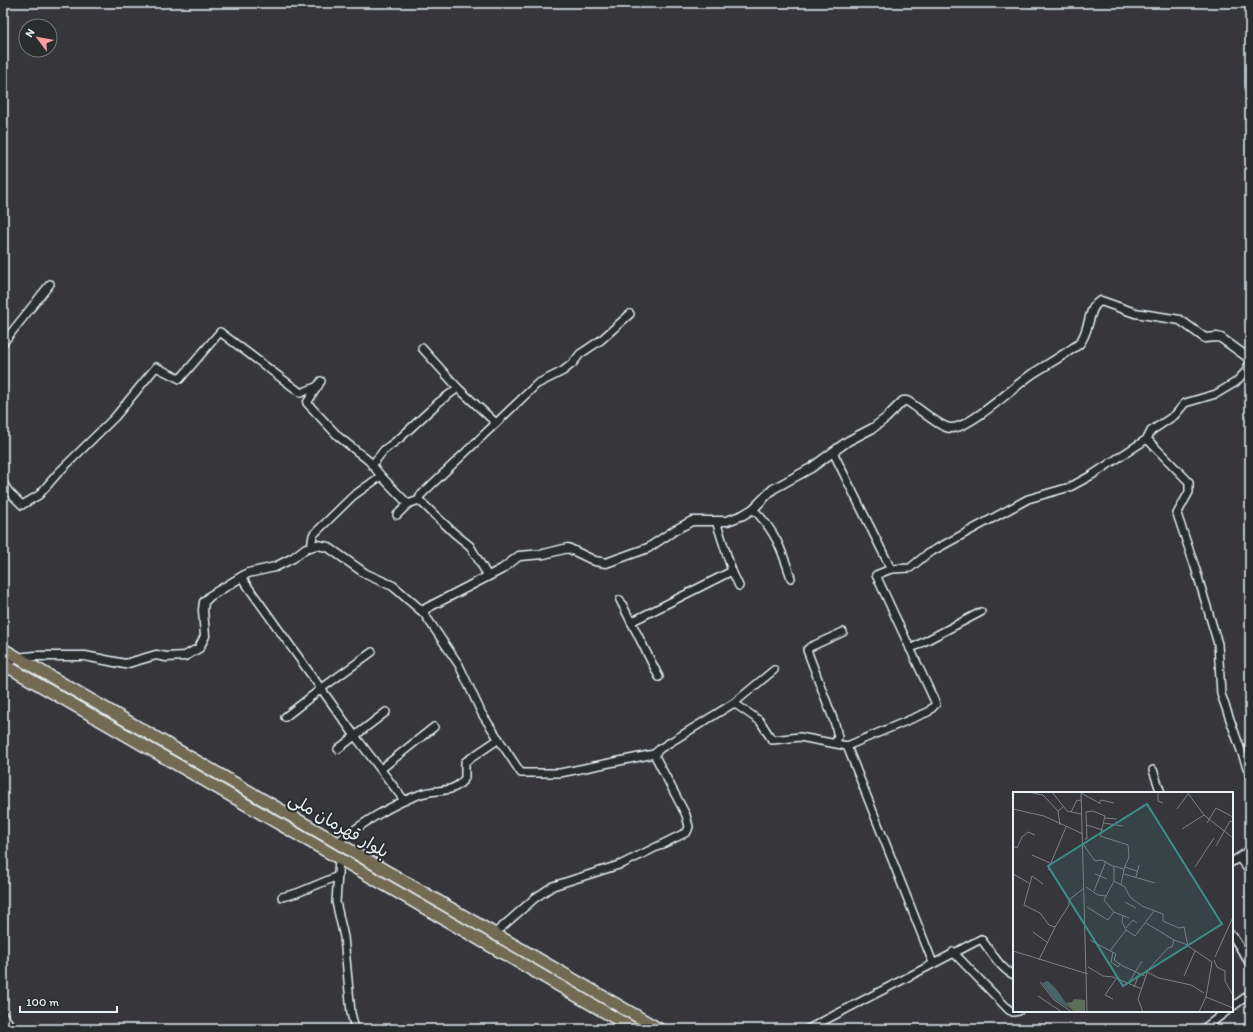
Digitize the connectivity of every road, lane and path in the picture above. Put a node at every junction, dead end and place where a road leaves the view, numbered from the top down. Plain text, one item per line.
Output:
1 (50, 284) dead end
2 (630, 314) dead end
3 (3, 343) edge
4 (422, 348) dead end
5 (1250, 360) edge
6 (458, 388) junction
7 (496, 423) junction
8 (1147, 439) junction
9 (833, 452) junction
10 (372, 465) junction
11 (381, 476) junction
12 (3, 483) edge
13 (419, 500) junction
14 (408, 504) junction
15 (753, 509) junction
16 (397, 515) dead end
17 (716, 521) junction
18 (311, 547) junction
19 (891, 569) junction
20 (732, 571) junction
21 (488, 576) junction
22 (241, 577) junction
23 (791, 578) dead end
24 (739, 586) dead end
25 (620, 600) dead end
26 (423, 612) junction
27 (981, 612) dead end
28 (631, 622) junction
29 (843, 632) dead end
30 (3, 649) edge
31 (910, 649) junction
32 (372, 652) dead end
33 (17, 658) junction
34 (3, 664) edge
35 (774, 670) dead end
36 (659, 676) dead end
37 (322, 688) junction
38 (734, 703) junction
39 (386, 712) dead end
40 (285, 717) dead end
41 (434, 727) dead end
42 (356, 736) junction
43 (499, 740) junction
44 (835, 743) junction
45 (847, 746) junction
46 (338, 749) dead end
47 (654, 754) junction
48 (381, 769) junction
49 (1153, 770) dead end
50 (1250, 776) edge
51 (1161, 792) edge
52 (404, 800) junction
53 (336, 842) junction
54 (1250, 850) edge
55 (1239, 858) junction
56 (339, 859) junction
57 (1233, 861) edge
58 (1250, 872) edge
59 (338, 876) junction
60 (282, 897) dead end
61 (494, 934) junction
62 (1233, 937) edge
63 (953, 952) junction
64 (933, 963) junction
65 (1250, 964) edge
66 (1013, 975) edge
67 (1250, 994) edge
68 (1233, 1006) edge
69 (1013, 1012) edge
70 (1226, 1012) edge
71 (3, 1015) edge
72 (13, 1029) edge
73 (355, 1029) edge
74 (634, 1029) edge
75 (659, 1029) edge
76 (808, 1029) edge
77 (1203, 1029) edge

1 - 3 street
2 - 7 street
4 - 6 street
5 - 8 street
5 - 9 street
6 - 7 street
6 - 10 street
7 - 13 street
8 - 19 street
8 - 50 street
9 - 15 street
9 - 19 street
10 - 11 street
10 - 12 street
11 - 14 street
11 - 18 street
13 - 14 street
13 - 21 street
14 - 16 street
15 - 17 street
15 - 23 street
17 - 20 street
17 - 21 street
18 - 22 street
18 - 26 street
19 - 31 street
20 - 24 street
20 - 28 street
21 - 26 street
22 - 33 street
22 - 37 street
25 - 28 street
26 - 43 street
27 - 31 street
28 - 36 street
29 - 44 street
30 - 33 highway, بلوار قهرمان ملی
31 - 45 street
32 - 37 street
33 - 34 street
33 - 53 highway, بلوار قهرمان ملی
34 - 56 highway, بلوار قهرمان ملی
35 - 38 street
37 - 40 street
37 - 42 street
38 - 44 street
38 - 47 street
39 - 42 street
41 - 48 street
42 - 46 street
42 - 48 street
43 - 47 street
43 - 52 street
44 - 45 street
45 - 64 street
47 - 61 street
48 - 52 street
49 - 51 street
52 - 53 street
53 - 61 highway, بلوار قهرمان ملی
54 - 55 street
55 - 57 street
55 - 58 street
56 - 59 street
56 - 74 highway, بلوار قهرمان ملی
59 - 60 street
59 - 73 street
61 - 75 highway, بلوار قهرمان ملی
62 - 65 street
63 - 64 street
63 - 66 street
63 - 69 street
64 - 76 street
67 - 68 street
70 - 77 street
71 - 72 street

